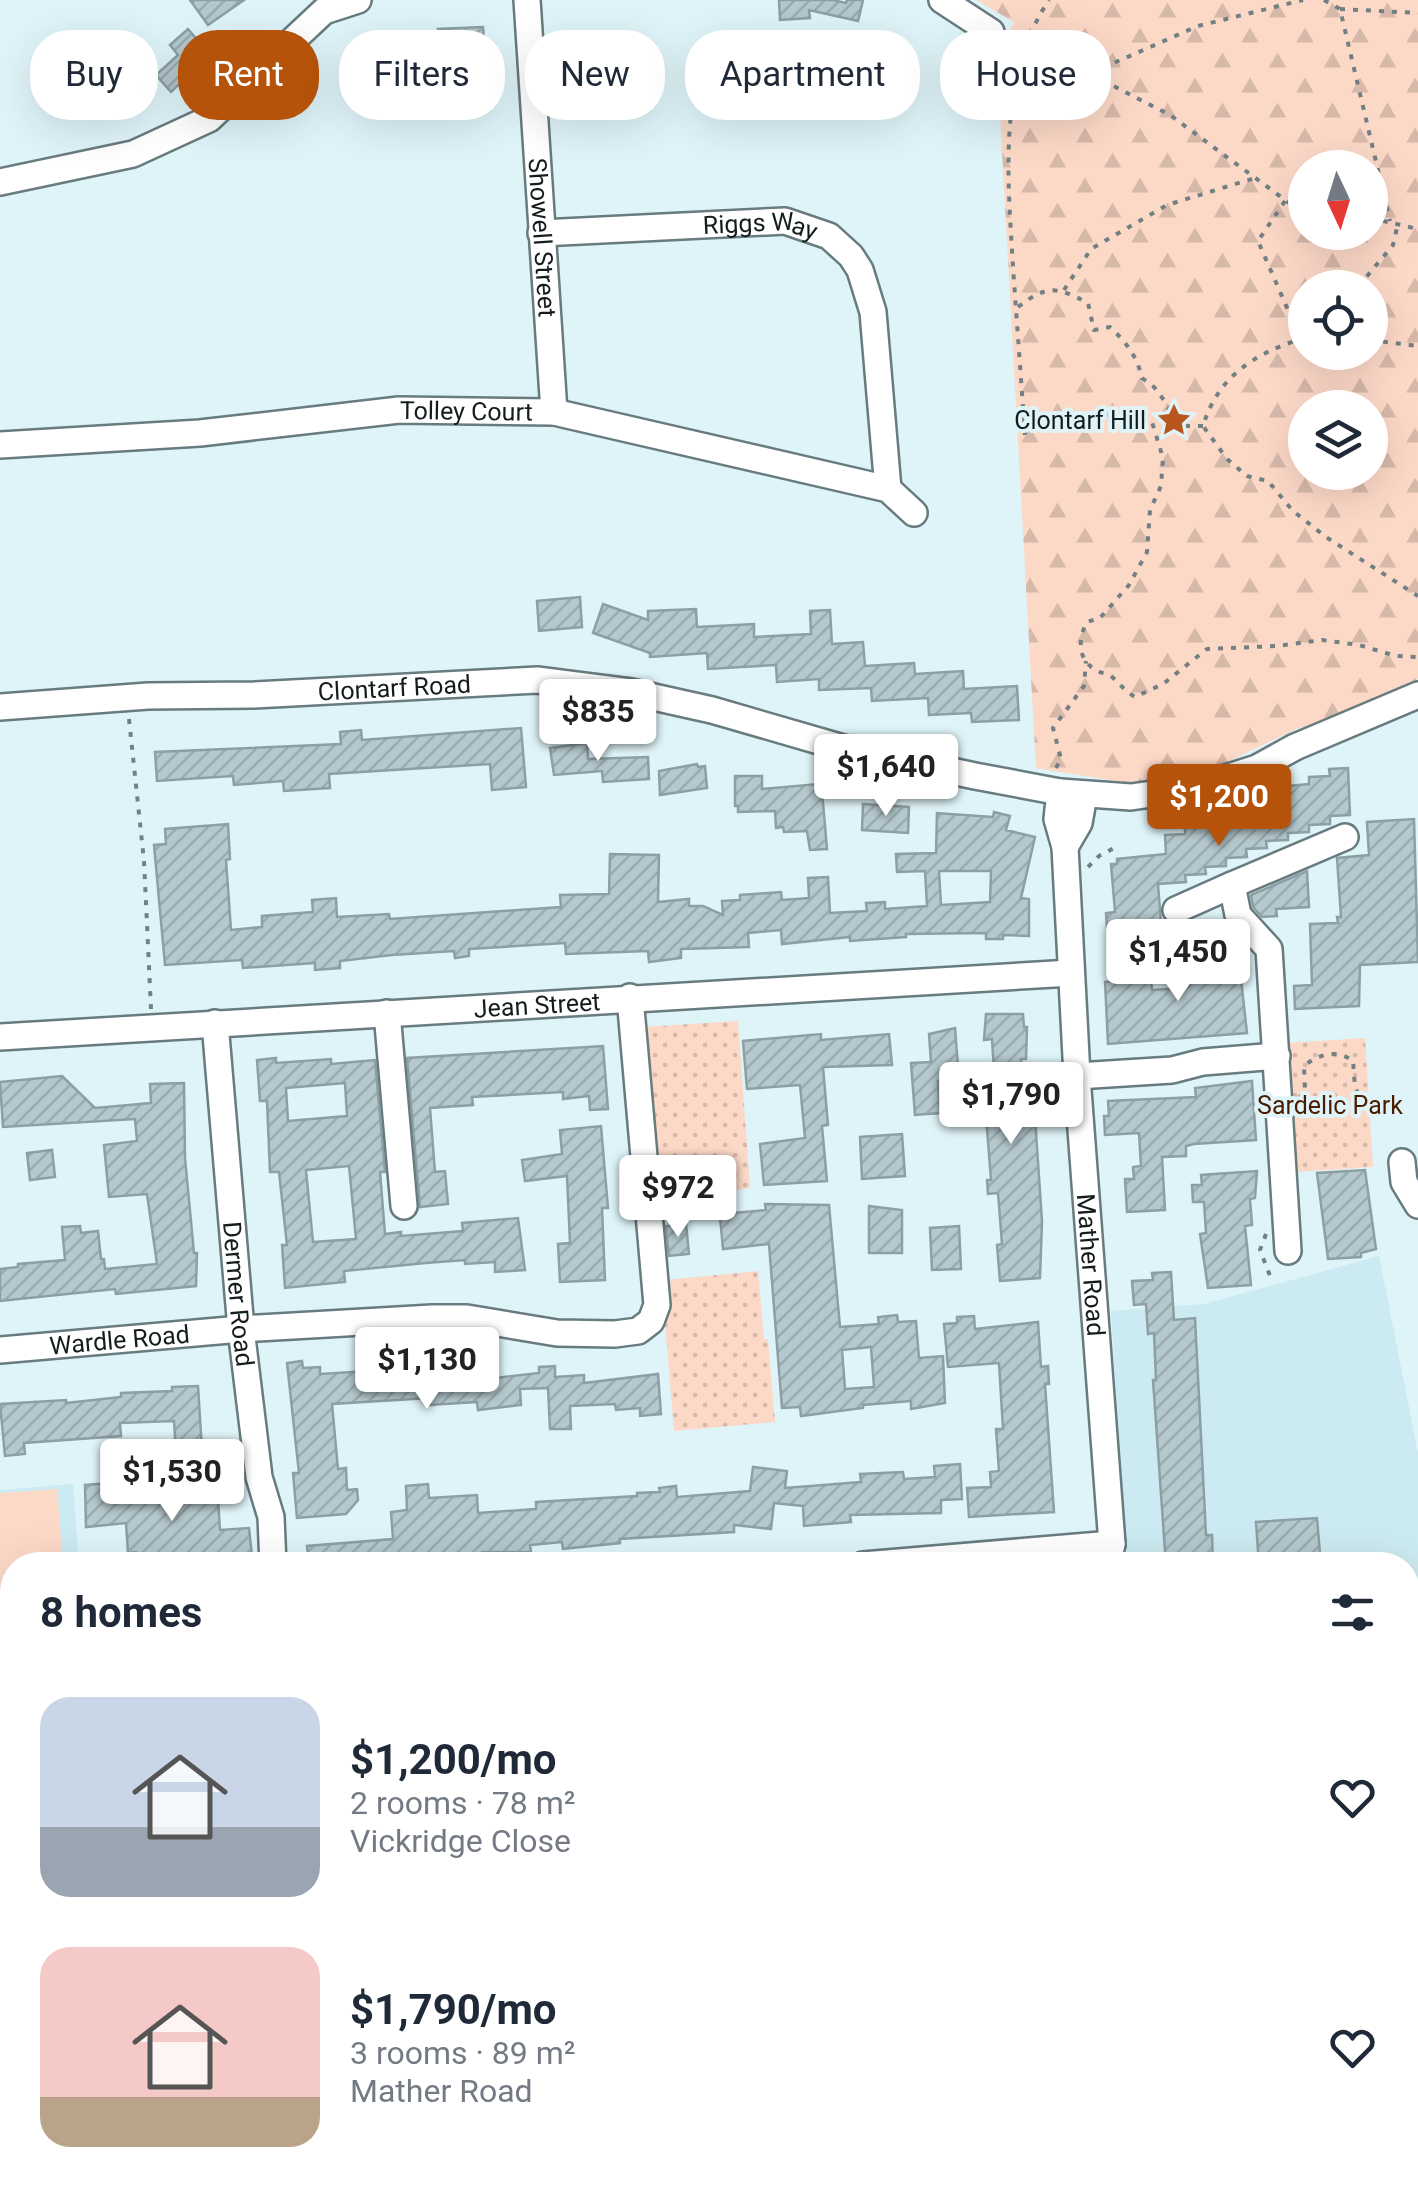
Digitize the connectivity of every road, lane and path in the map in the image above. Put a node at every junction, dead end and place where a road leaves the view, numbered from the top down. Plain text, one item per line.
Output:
1 (358, 0) edge
2 (527, 0) edge
3 (942, 0) edge
4 (1049, 0) edge
5 (1303, 0) edge
6 (1324, 0) edge
7 (321, 6) edge
8 (1340, 9) junction
9 (1418, 12) edge
10 (988, 30) edge
11 (1033, 30) edge
12 (1111, 65) edge
13 (1111, 85) edge
14 (1011, 120) edge
15 (1255, 178) junction
16 (0, 182) edge
17 (1286, 200) joint
18 (1390, 220) joint
19 (1398, 223) junction
20 (1418, 229) edge
21 (541, 232) junction
22 (1372, 270) edge
23 (1064, 290) junction
24 (1016, 309) junction
25 (1288, 310) edge
26 (1388, 342) edge
27 (1288, 343) edge
28 (1418, 346) edge
29 (1170, 408) junction
30 (554, 412) junction
31 (1203, 426) junction
32 (1025, 435) dead end
33 (0, 446) edge
34 (888, 489) junction
35 (914, 513) dead end
36 (1418, 596) edge
37 (1418, 657) edge
38 (1086, 661) junction
39 (1418, 695) edge
40 (0, 706) edge
41 (128, 715) dead end
42 (1065, 786) junction
43 (1345, 837) dead end
44 (1232, 885) junction
45 (1176, 910) dead end
46 (1072, 972) junction
47 (630, 998) junction
48 (387, 1013) junction
49 (151, 1015) dead end
50 (215, 1023) junction
51 (0, 1036) edge
52 (1276, 1056) junction
53 (1078, 1076) junction
54 (1366, 1094) dead end
55 (1279, 1101) junction
56 (1402, 1162) dead end
57 (1418, 1205) edge
58 (404, 1206) dead end
59 (1270, 1228) dead end
60 (1288, 1250) dead end
61 (1272, 1281) dead end
62 (241, 1329) junction
63 (0, 1350) edge
64 (273, 1552) edge
65 (1110, 1552) edge

1 - 7 street
2 - 21 street, Showell Street
3 - 10 street
4 - 11 path
5 - 12 path
6 - 8 path
7 - 16 street
8 - 9 path
8 - 18 path
13 - 15 path
14 - 24 path
15 - 17 path
15 - 23 path
17 - 25 path
18 - 19 path
19 - 20 path
19 - 22 path
21 - 30 street, Showell Street
21 - 34 street, Riggs Way
23 - 24 path
23 - 29 path
24 - 32 path
26 - 28 path
27 - 31 path
29 - 31 path
29 - 38 path
30 - 33 street, Tolley Court
30 - 34 street, Tolley Court
31 - 36 path
34 - 35 street, Tolley Court
37 - 38 path
38 - 42 path
39 - 42 street, Clontarf Road
40 - 42 street, Clontarf Road
41 - 49 path
42 - 46 street, Mather Road
43 - 44 street
44 - 45 street
44 - 52 street
46 - 47 street, Jean Street
46 - 53 street, Mather Road
47 - 48 street, Jean Street
47 - 62 street, Wardle Road
48 - 50 street, Jean Street
48 - 58 street
50 - 51 street, Jean Street
50 - 62 street, Dermer Road
52 - 53 street
52 - 55 street
53 - 65 street, Mather Road
54 - 55 path
55 - 60 street
56 - 57 street
59 - 61 path
62 - 63 street, Wardle Road
62 - 64 street, Dermer Road

